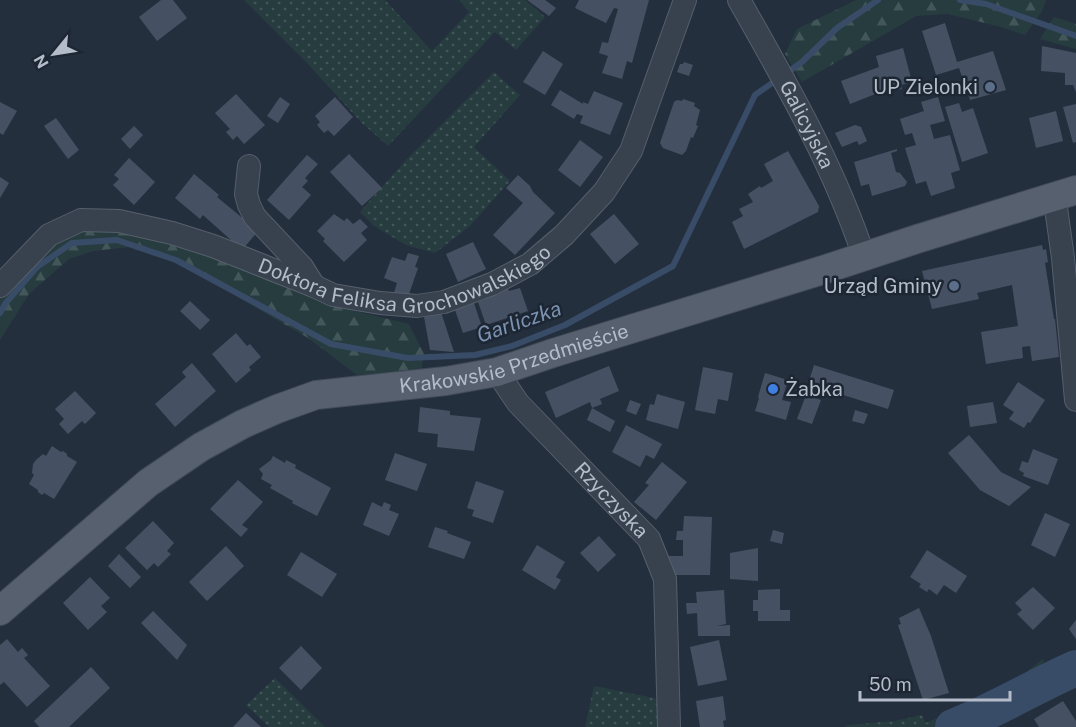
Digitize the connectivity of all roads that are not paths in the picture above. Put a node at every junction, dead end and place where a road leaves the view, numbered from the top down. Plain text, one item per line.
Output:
1 (685, 0) edge
2 (739, 0) edge
3 (249, 166) dead end
4 (1064, 194) edge
5 (864, 257) junction
6 (0, 286) edge
7 (314, 286) junction
8 (497, 372) junction
9 (1076, 400) edge
10 (0, 611) edge
11 (669, 727) edge

1 - 7 street, Doktora Feliksa Grochowalskiego
2 - 5 street, Galicyjska
3 - 7 street
4 - 5 main road, Krakowskie Przedmieście
4 - 9 street
5 - 8 main road, Krakowskie Przedmieście
6 - 7 street, Doktora Feliksa Grochowalskiego
8 - 10 main road, Krakowskie Przedmieście
8 - 11 street, Rzyczyska

